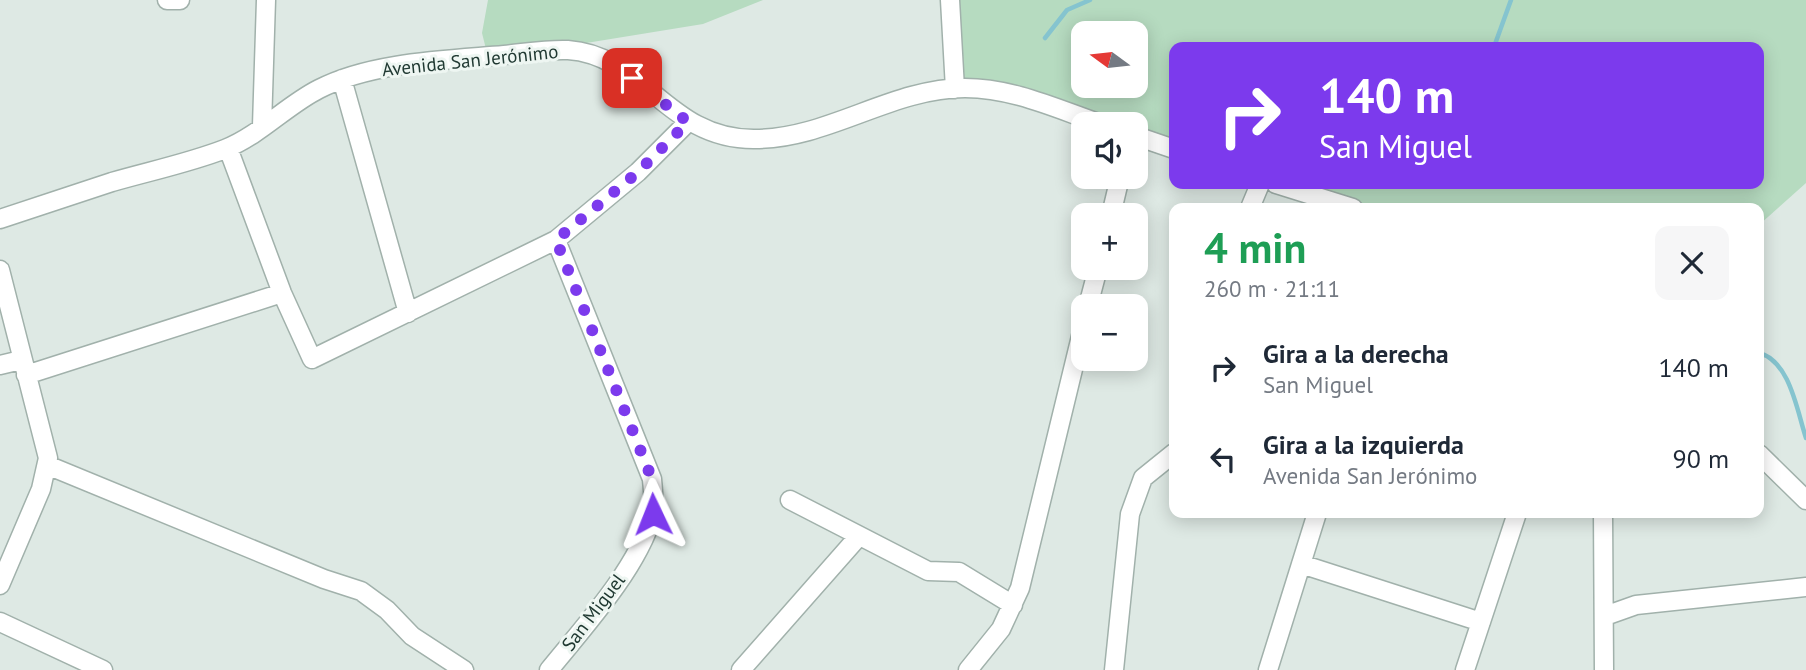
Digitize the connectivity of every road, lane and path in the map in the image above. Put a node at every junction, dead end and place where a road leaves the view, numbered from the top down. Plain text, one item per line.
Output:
1 (167, 0) edge
2 (180, 0) edge
3 (266, 0) edge
4 (950, 0) edge
5 (342, 79) junction
6 (955, 89) junction
7 (1071, 114) edge
8 (688, 122) junction
9 (262, 126) junction
10 (1148, 140) edge
11 (1169, 147) edge
12 (228, 148) junction
13 (1292, 189) edge
14 (1337, 203) edge
15 (0, 219) edge
16 (556, 240) junction
17 (0, 270) edge
18 (282, 293) junction
19 (408, 313) junction
20 (0, 365) edge
21 (24, 367) junction
22 (1073, 371) edge
23 (1169, 457) edge
24 (1764, 459) edge
25 (47, 466) junction
26 (790, 500) dead end
27 (1806, 500) edge
28 (1315, 518) edge
29 (1515, 518) edge
30 (1603, 518) edge
31 (859, 536) junction
32 (1301, 564) junction
33 (0, 585) edge
34 (1806, 587) edge
35 (1013, 606) junction
36 (1605, 616) junction
37 (0, 622) edge
38 (1481, 622) junction
39 (103, 670) edge
40 (464, 670) edge
41 (549, 670) edge
42 (741, 670) edge
43 (968, 670) edge
44 (1114, 670) edge
45 (1268, 670) edge
46 (1465, 670) edge
47 (1604, 670) edge

1 - 2 street
3 - 9 street
4 - 6 street
5 - 8 street, Avenida San Jerónimo
5 - 9 street, Avenida San Jerónimo
5 - 19 street
6 - 7 street, Avenida San Jerónimo
6 - 8 street, Avenida San Jerónimo
8 - 16 street
9 - 12 street, Avenida San Jerónimo
10 - 11 street
12 - 15 street, Avenida San Jerónimo
12 - 18 street
13 - 14 street
16 - 19 street
16 - 41 street, San Miguel
17 - 21 street
18 - 19 street
18 - 21 street
20 - 21 street
21 - 25 street
22 - 35 street
23 - 44 street
24 - 27 street
25 - 33 street
25 - 40 street
26 - 31 street
28 - 32 street
29 - 38 street
30 - 36 street
31 - 35 street
31 - 42 street
32 - 38 street
32 - 45 street
34 - 36 street
35 - 43 street
36 - 47 street
37 - 39 street
38 - 46 street

